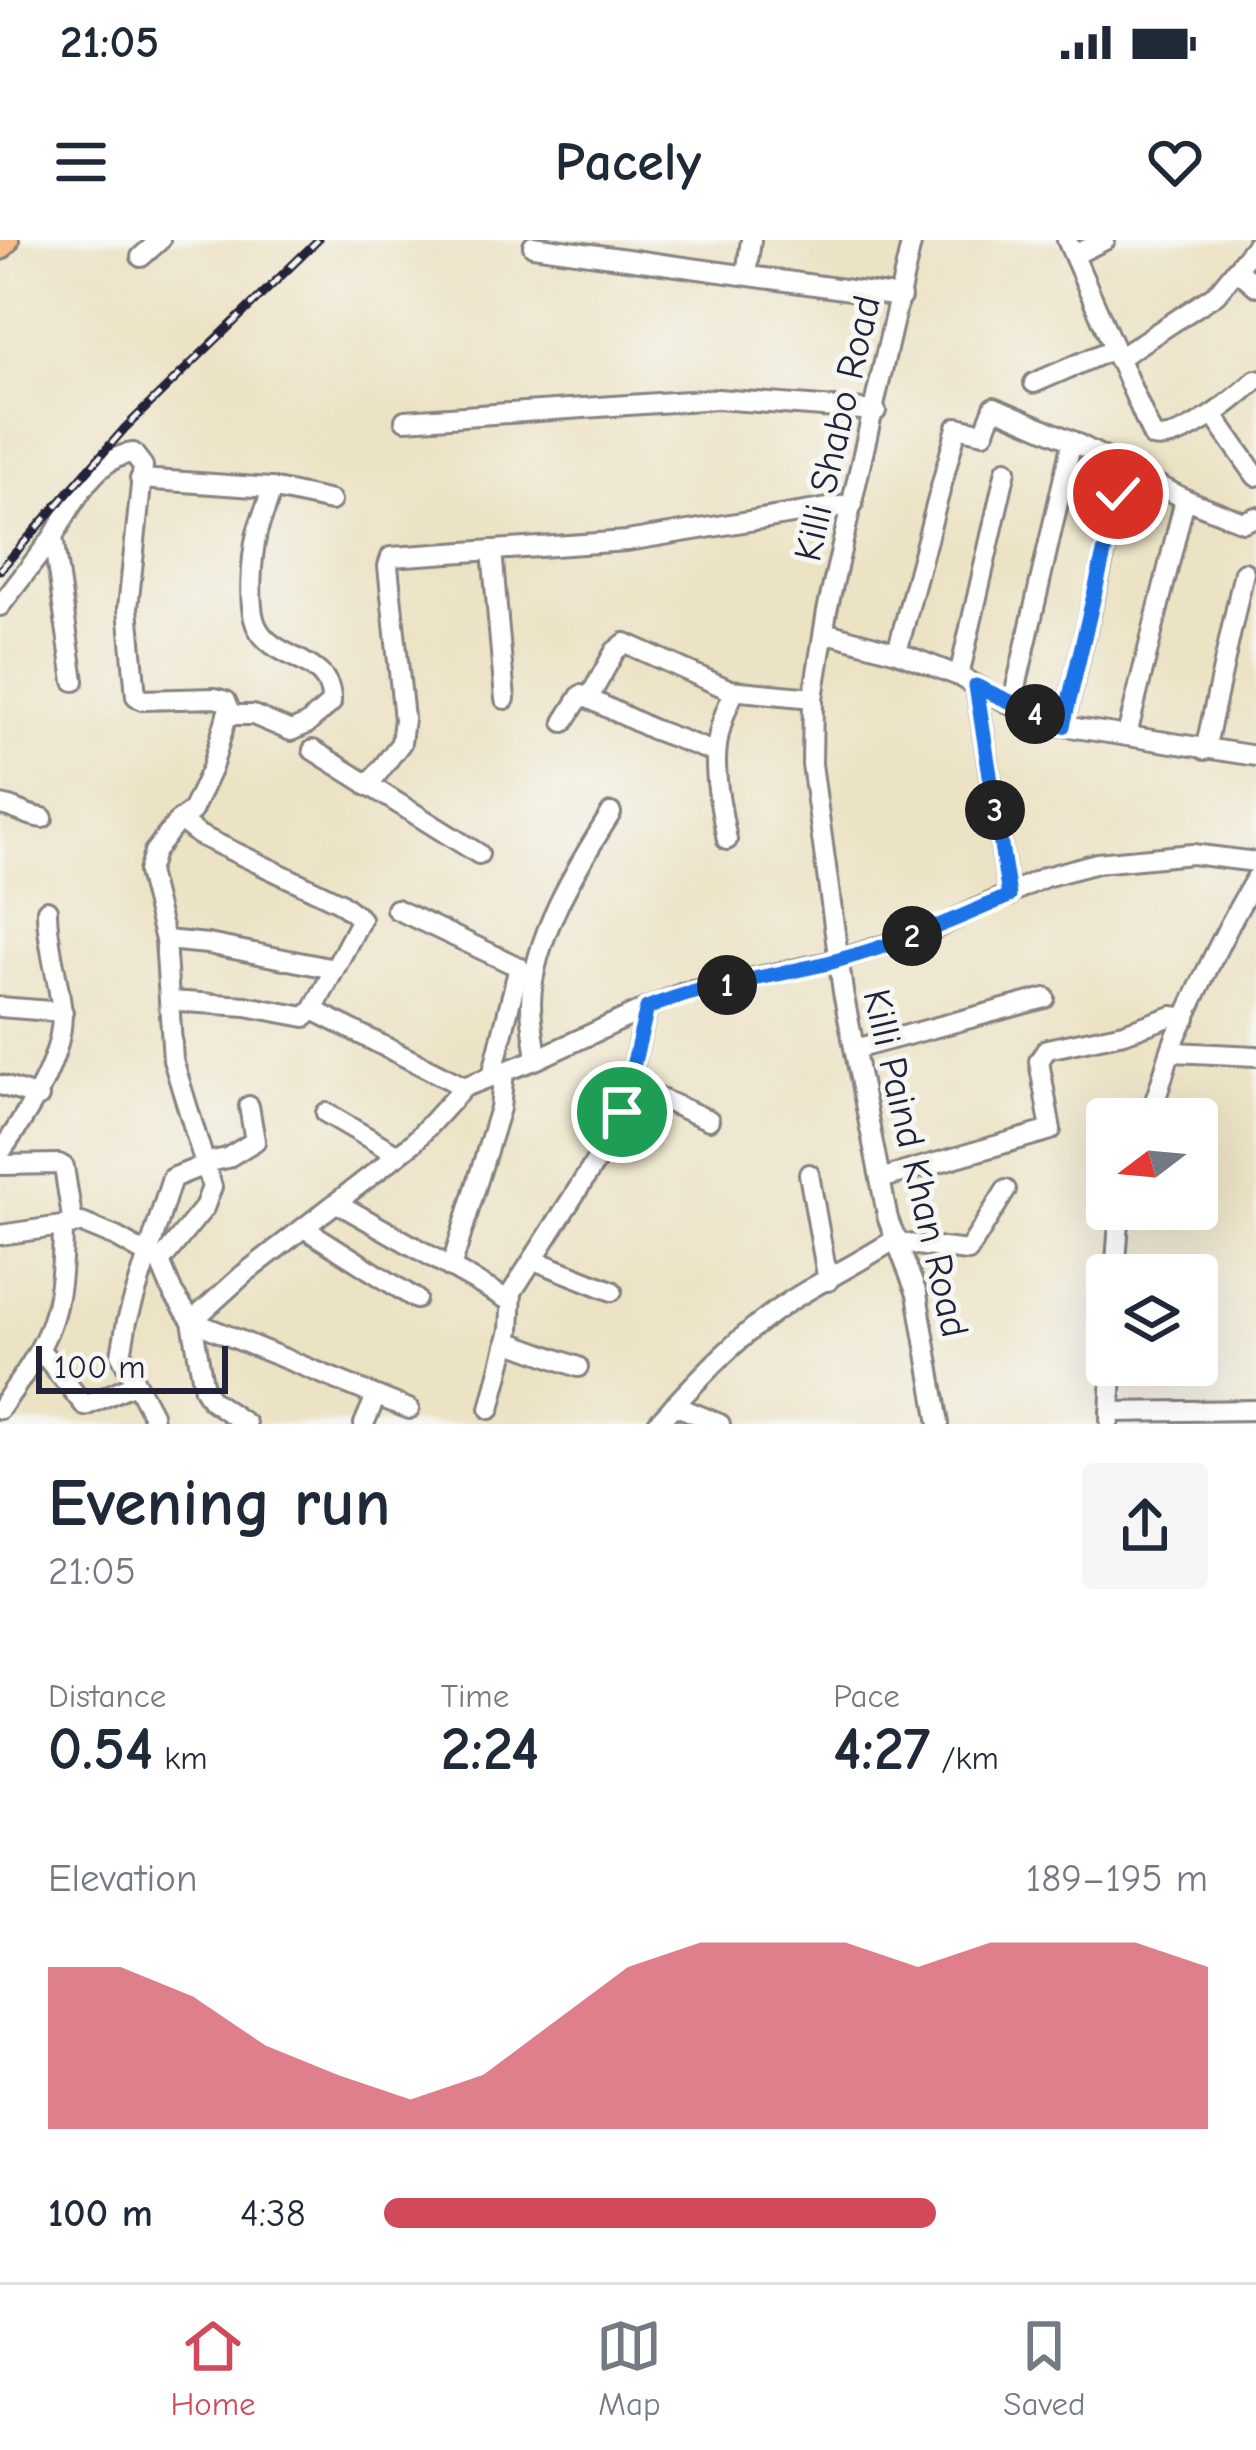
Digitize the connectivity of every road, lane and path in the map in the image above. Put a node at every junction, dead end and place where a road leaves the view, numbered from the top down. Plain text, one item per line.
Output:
1 (6, 240) edge
2 (160, 240) edge
3 (751, 240) edge
4 (912, 240) edge
5 (1105, 240) edge
6 (1256, 245) edge
7 (533, 246) dead end
8 (0, 247) edge
9 (1071, 248) edge
10 (141, 257) dead end
11 (1236, 269) junction
12 (746, 275) junction
13 (1256, 286) edge
14 (901, 297) junction
15 (1115, 354) junction
16 (1034, 383) dead end
17 (1249, 386) edge
18 (1256, 410) edge
19 (876, 411) junction
20 (1213, 415) junction
21 (405, 421) dead end
22 (1072, 441) junction
23 (1125, 468) junction
24 (1006, 470) dead end
25 (1256, 476) edge
26 (140, 478) junction
27 (271, 488) junction
28 (1185, 499) junction
29 (331, 501) dead end
30 (853, 504) junction
31 (1256, 517) edge
32 (52, 537) junction
33 (492, 550) junction
34 (1244, 572) dead end
35 (0, 606) edge
36 (824, 632) junction
37 (897, 652) junction
38 (74, 681) dead end
39 (968, 681) junction
40 (735, 691) junction
41 (589, 698) junction
42 (814, 698) junction
43 (505, 699) dead end
44 (1012, 705) junction
45 (226, 716) junction
46 (564, 722) dead end
47 (1063, 726) junction
48 (1127, 735) junction
49 (313, 750) dead end
50 (1205, 750) junction
51 (713, 752) junction
52 (1256, 756) edge
53 (368, 786) junction
54 (0, 805) edge
55 (610, 813) dead end
56 (43, 818) dead end
57 (180, 820) junction
58 (728, 840) dead end
59 (479, 854) dead end
60 (1256, 862) edge
61 (1256, 878) edge
62 (1009, 896) junction
63 (396, 909) dead end
64 (47, 910) dead end
65 (165, 940) junction
66 (839, 960) junction
67 (334, 969) junction
68 (1045, 998) dead end
69 (170, 1001) junction
70 (0, 1006) edge
71 (647, 1008) junction
72 (313, 1010) junction
73 (63, 1012) junction
74 (1186, 1018) junction
75 (855, 1049) junction
76 (1173, 1052) junction
77 (1256, 1056) edge
78 (537, 1059) junction
79 (498, 1074) junction
80 (0, 1085) edge
81 (629, 1085) junction
82 (464, 1087) junction
83 (39, 1096) junction
84 (1155, 1098) edge
85 (250, 1106) dead end
86 (326, 1113) dead end
87 (709, 1120) dead end
88 (0, 1154) edge
89 (398, 1154) junction
90 (204, 1164) junction
91 (0, 1165) edge
92 (809, 1174) dead end
93 (880, 1179) junction
94 (1006, 1190) dead end
95 (337, 1203) junction
96 (68, 1225) junction
97 (304, 1228) junction
98 (0, 1235) edge
99 (898, 1240) junction
100 (154, 1260) junction
101 (534, 1260) junction
102 (451, 1268) junction
103 (828, 1281) junction
104 (612, 1291) dead end
105 (416, 1298) dead end
106 (510, 1300) junction
107 (192, 1321) junction
108 (507, 1341) junction
109 (41, 1351) junction
110 (578, 1367) dead end
111 (134, 1384) junction
112 (1111, 1386) edge
113 (376, 1396) junction
114 (674, 1405) junction
115 (0, 1408) edge
116 (409, 1409) dead end
117 (490, 1409) dead end
118 (1256, 1410) edge
119 (1208, 1417) edge
120 (1110, 1418) edge
121 (153, 1424) edge
122 (246, 1424) edge
123 (364, 1424) edge
124 (657, 1424) edge
125 (720, 1424) edge
126 (939, 1424) edge

1 - 8 main road
2 - 10 street
3 - 12 street
4 - 14 street, Killi Shabo Road
5 - 9 street
6 - 11 street
7 - 12 street
9 - 15 street
11 - 13 street
11 - 15 street
12 - 14 street
14 - 19 street, Killi Shabo Road
15 - 16 street
15 - 20 street
17 - 18 street
17 - 20 street
19 - 21 street
19 - 30 street, Killi Shabo Road
20 - 25 street
22 - 23 street
22 - 37 street
22 - 44 street
23 - 28 street
23 - 47 street
24 - 39 street
26 - 27 street
26 - 32 street
26 - 45 street
27 - 29 street
27 - 45 street
28 - 31 street
28 - 48 street
30 - 33 street
30 - 36 street, Killi Shabo Road
32 - 35 street
32 - 38 street
33 - 43 street
33 - 53 street
34 - 50 street
36 - 37 street
36 - 42 street, Killi Paind Khan Road
37 - 39 street
39 - 44 street
39 - 62 street
40 - 41 street
40 - 42 street
40 - 51 street
41 - 46 street
41 - 51 street
42 - 66 street, Killi Paind Khan Road
44 - 47 street
45 - 57 street
47 - 48 street
48 - 50 street
49 - 53 street
50 - 52 street
51 - 58 street
53 - 59 street
54 - 56 street
55 - 78 street
57 - 65 street
57 - 67 street
60 - 62 street
61 - 74 street
62 - 66 street
63 - 79 street
64 - 73 street
65 - 67 street
65 - 69 street
66 - 71 street
66 - 75 street, Killi Paind Khan Road
67 - 72 street
68 - 75 street
69 - 72 street
69 - 90 street
70 - 73 street
71 - 78 street
71 - 81 street
72 - 82 street
73 - 83 street
74 - 76 street
74 - 93 street
75 - 93 street, Killi Paind Khan Road
76 - 77 street
76 - 84 street
78 - 79 street
79 - 82 street
79 - 102 street
80 - 83 street
81 - 87 street
81 - 101 street
82 - 89 street
83 - 88 street
85 - 90 street
86 - 89 street
89 - 95 street
90 - 100 street
90 - 100 street
91 - 96 street
92 - 103 street
93 - 99 street, Killi Paind Khan Road
94 - 99 street
95 - 97 street
95 - 102 street
96 - 98 street
96 - 100 street
96 - 109 street
97 - 105 street
97 - 107 street
99 - 103 street
99 - 126 street, Killi Paind Khan Road
100 - 107 street
100 - 111 street
101 - 104 street
101 - 106 street
102 - 106 street
103 - 114 street
106 - 108 street
107 - 113 street
107 - 122 street
108 - 110 street
108 - 117 street
109 - 111 street
109 - 115 street
111 - 121 street
112 - 120 street
113 - 116 street
113 - 123 street
114 - 124 street
114 - 125 street
118 - 119 street
119 - 120 street

